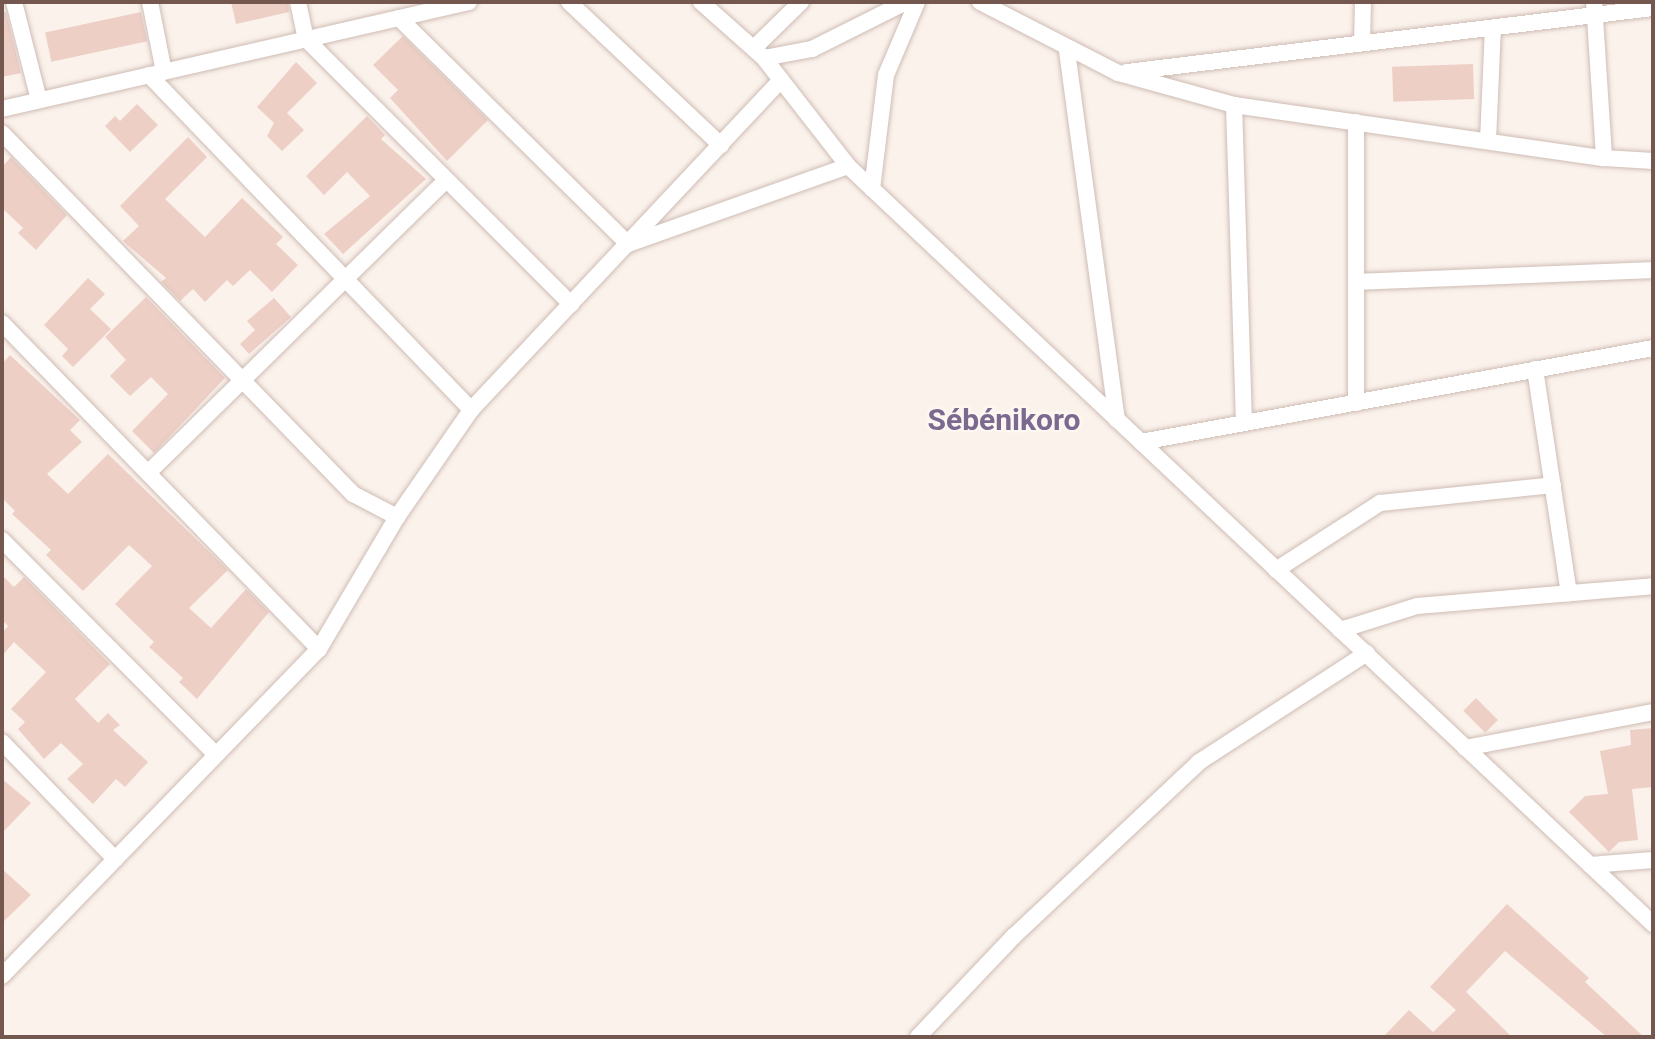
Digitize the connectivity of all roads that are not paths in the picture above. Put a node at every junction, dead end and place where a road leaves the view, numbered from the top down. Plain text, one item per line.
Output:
1 (14, 2) edge
2 (150, 2) edge
3 (298, 2) edge
4 (470, 2) edge
5 (569, 2) edge
6 (701, 2) edge
7 (800, 2) edge
8 (906, 2) edge
9 (917, 2) edge
10 (980, 2) edge
11 (1363, 2) edge
12 (433, 6) edge
13 (1594, 8) edge
14 (1653, 8) edge
15 (399, 18) junction
16 (1493, 28) junction
17 (306, 39) junction
18 (1362, 43) junction
19 (1067, 51) junction
20 (759, 53) junction
21 (1118, 73) junction
22 (157, 74) junction
23 (782, 80) junction
24 (39, 100) junction
25 (1234, 105) junction
26 (2, 109) edge
27 (1356, 122) junction
28 (2, 132) edge
29 (1488, 141) junction
30 (721, 145) junction
31 (1604, 158) junction
32 (1653, 161) edge
33 (848, 166) junction
34 (444, 181) junction
35 (872, 189) junction
36 (628, 244) junction
37 (1653, 270) edge
38 (345, 280) junction
39 (1356, 282) junction
40 (571, 304) junction
41 (2, 323) edge
42 (1653, 348) edge
43 (1535, 369) junction
44 (244, 379) junction
45 (1356, 402) junction
46 (471, 410) junction
47 (1117, 420) junction
48 (1244, 423) junction
49 (1141, 442) junction
50 (148, 474) junction
51 (1553, 485) junction
52 (397, 517) junction
53 (2, 540) edge
54 (1276, 570) junction
55 (1653, 586) edge
56 (1569, 593) junction
57 (1340, 630) junction
58 (319, 649) junction
59 (1367, 653) junction
60 (1653, 712) edge
61 (2, 742) edge
62 (1465, 748) junction
63 (216, 755) junction
64 (115, 859) junction
65 (1653, 860) edge
66 (1590, 865) junction
67 (1653, 923) edge
68 (2, 951) edge
69 (14, 964) junction
70 (2, 976) edge
71 (918, 1037) edge

1 - 24 street
2 - 22 street
3 - 17 street
4 - 12 street
5 - 30 street
6 - 20 street
7 - 20 street
8 - 20 street
9 - 35 street
10 - 19 street
11 - 18 street
12 - 15 street
13 - 14 street
13 - 16 street
13 - 31 street
15 - 17 street
15 - 36 street
16 - 18 street
16 - 29 street
17 - 22 street
17 - 34 street
18 - 21 street
19 - 21 street
19 - 47 street
20 - 23 street
21 - 25 street
22 - 24 street
22 - 38 street
23 - 30 street
23 - 33 street
24 - 26 street
25 - 27 street
25 - 48 street
27 - 29 street
27 - 39 street
28 - 44 street
29 - 31 street
30 - 36 street
31 - 32 street
33 - 35 street
33 - 36 street
34 - 38 street
34 - 40 street
35 - 47 street
36 - 40 street
37 - 39 street
38 - 44 street
38 - 46 street
39 - 45 street
40 - 46 street
41 - 50 street
42 - 43 street
43 - 45 street
43 - 51 street
44 - 50 street
44 - 52 street
45 - 48 street
46 - 52 street
47 - 49 street
48 - 49 street
49 - 54 street
50 - 58 street
51 - 54 street
51 - 56 street
52 - 58 street
53 - 63 street
54 - 57 street
55 - 56 street
56 - 57 street
57 - 59 street
58 - 63 street
59 - 62 street
59 - 71 street
60 - 62 street
61 - 64 street
62 - 66 street
63 - 64 street
64 - 69 street
65 - 66 street
66 - 67 street
68 - 69 street
69 - 70 street

